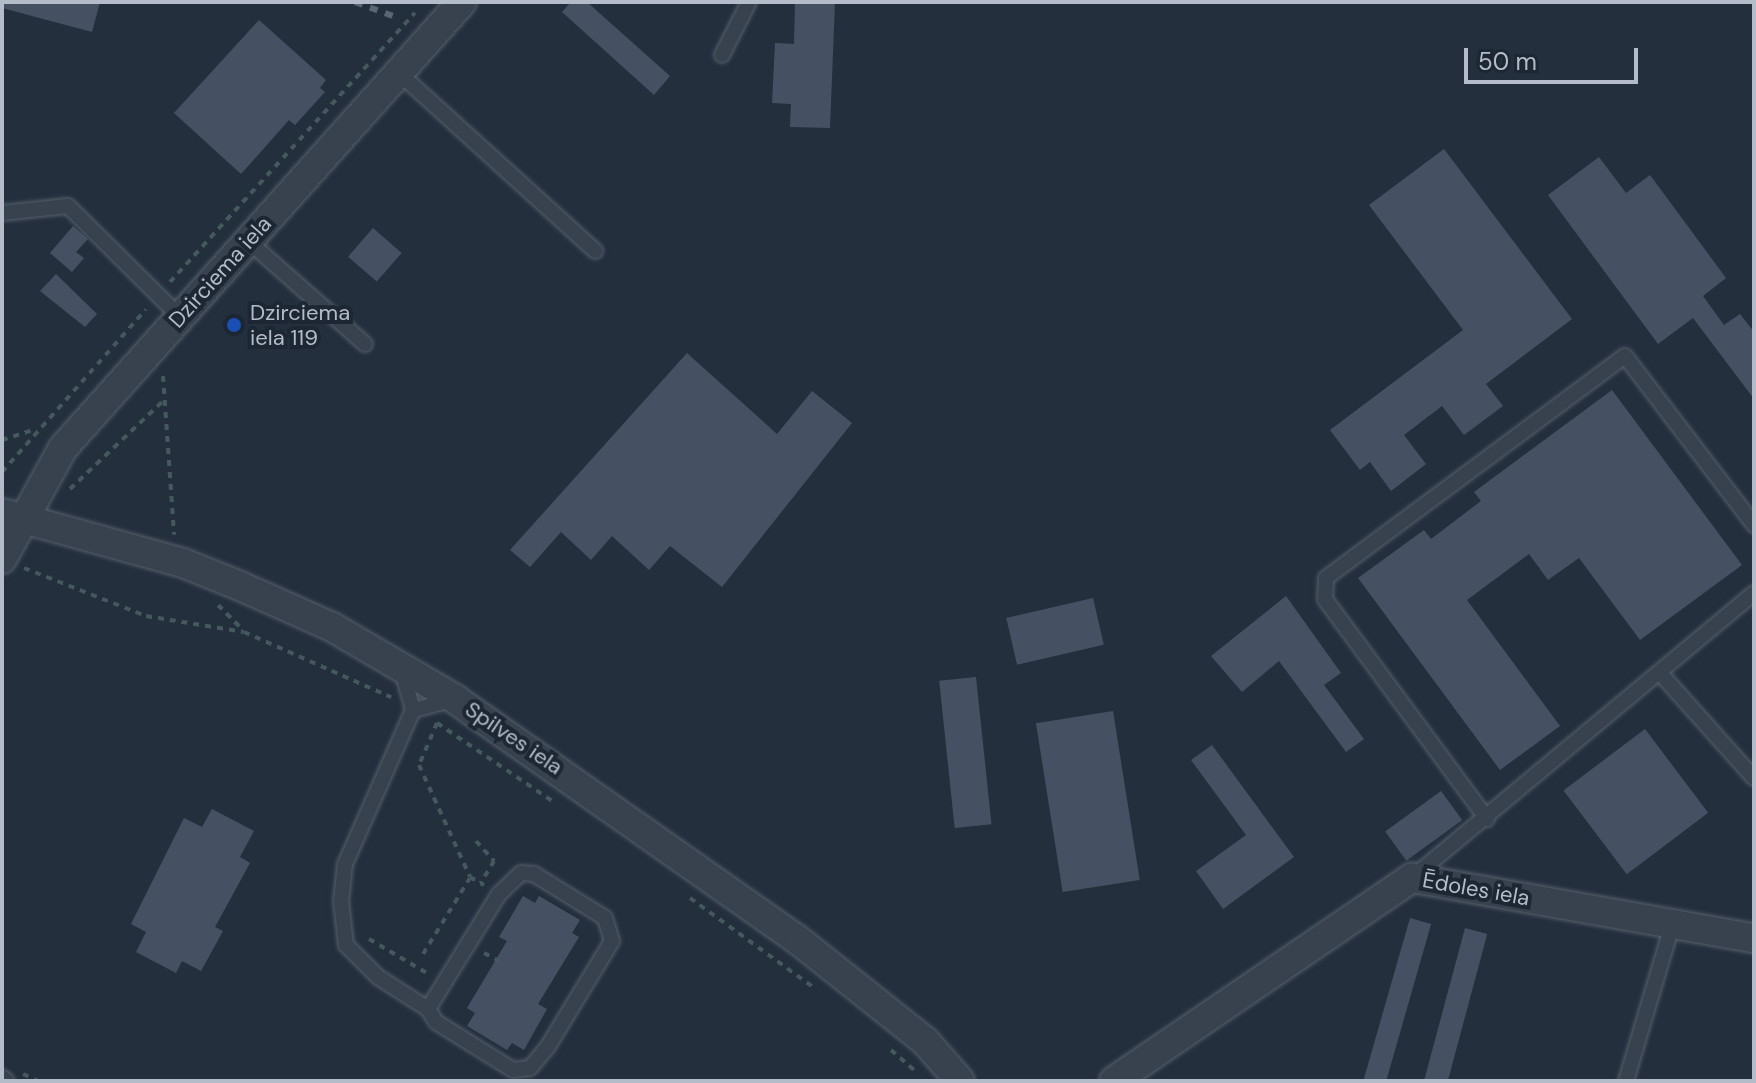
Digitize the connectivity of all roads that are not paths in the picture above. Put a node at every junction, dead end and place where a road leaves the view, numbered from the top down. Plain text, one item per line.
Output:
1 (462, 2) edge
2 (749, 2) edge
3 (722, 55) dead end
4 (399, 73) junction
5 (2, 213) edge
6 (248, 241) junction
7 (595, 251) dead end
8 (180, 317) junction
9 (365, 344) dead end
10 (14, 516) edge
11 (1754, 525) edge
12 (10, 562) edge
13 (1754, 593) edge
14 (401, 667) junction
15 (1660, 673) junction
16 (455, 699) junction
17 (413, 710) junction
18 (1754, 778) edge
19 (1487, 819) junction
20 (1412, 878) junction
21 (1673, 922) junction
22 (1754, 938) edge
23 (428, 1009) junction
24 (2, 1077) edge
25 (7, 1081) edge
26 (960, 1081) edge
27 (1114, 1081) edge
28 (1626, 1081) edge

1 - 4 street, Dzirciema iela
2 - 3 lane
4 - 6 street, Dzirciema iela
4 - 7 lane
5 - 8 lane
6 - 8 street, Dzirciema iela
6 - 9 lane
8 - 10 street, Dzirciema iela
10 - 12 street, Dzirciema iela
10 - 14 street, Spilves iela
11 - 19 lane
13 - 15 lane
14 - 16 street, Spilves iela
14 - 17 lane
15 - 18 lane
15 - 19 lane
16 - 17 lane
16 - 26 street, Spilves iela
17 - 23 lane
19 - 20 lane
20 - 21 street, Ēdoles iela
20 - 27 street, Ēdoles iela
21 - 22 street, Ēdoles iela
21 - 28 lane
23 - 23 lane
24 - 25 lane

